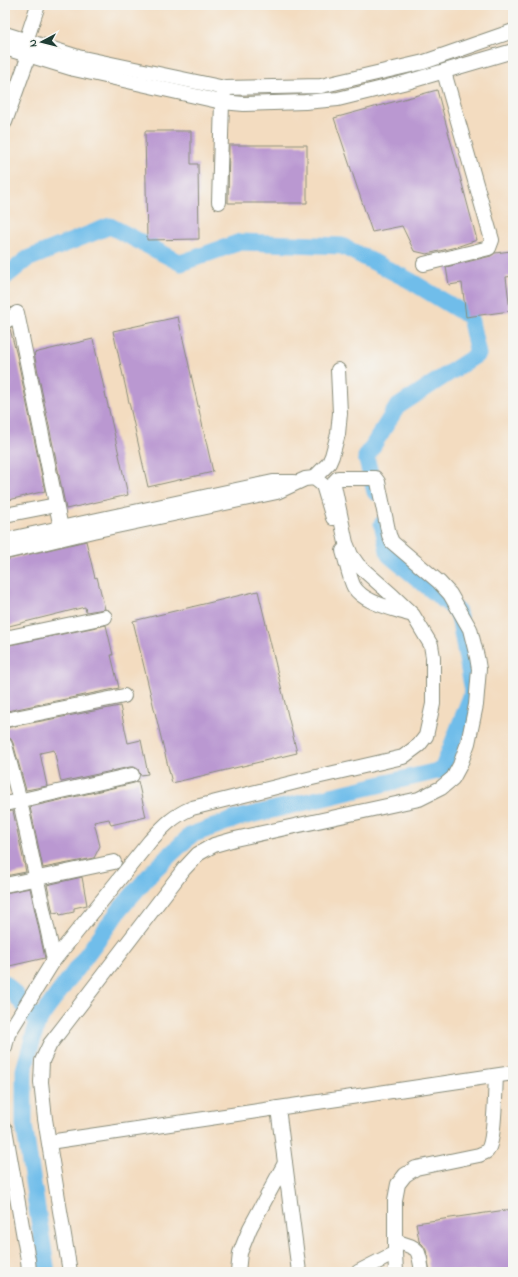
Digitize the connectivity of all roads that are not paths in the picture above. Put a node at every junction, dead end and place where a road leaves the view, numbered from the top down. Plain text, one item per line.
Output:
1 (38, 5) edge
2 (513, 31) edge
3 (5, 34) edge
4 (26, 41) junction
5 (5, 48) edge
6 (513, 50) edge
7 (29, 55) junction
8 (444, 72) junction
9 (321, 86) junction
10 (224, 95) junction
11 (322, 101) junction
12 (5, 122) edge
13 (219, 202) dead end
14 (424, 264) dead end
15 (5, 322) edge
16 (338, 370) dead end
17 (314, 478) junction
18 (296, 482) junction
19 (56, 505) junction
20 (5, 515) edge
21 (61, 528) junction
22 (5, 540) edge
23 (5, 552) edge
24 (413, 615) junction
25 (105, 616) dead end
26 (5, 638) edge
27 (124, 696) dead end
28 (5, 720) edge
29 (5, 745) edge
30 (132, 775) dead end
31 (20, 801) junction
32 (5, 804) edge
33 (114, 862) dead end
34 (37, 878) junction
35 (5, 885) edge
36 (54, 960) junction
37 (5, 1046) edge
38 (513, 1073) edge
39 (496, 1076) junction
40 (278, 1108) junction
41 (5, 1129) edge
42 (49, 1142) junction
43 (285, 1163) junction
44 (395, 1247) junction
45 (29, 1272) edge
46 (70, 1272) edge
47 (238, 1272) edge
48 (298, 1272) edge
49 (358, 1272) edge
50 (396, 1272) edge
51 (422, 1272) edge

1 - 4 street
2 - 9 street
3 - 4 street
4 - 10 street
5 - 7 street
6 - 8 street
7 - 10 street
7 - 12 street
8 - 11 street
8 - 14 street
9 - 10 street
9 - 11 street
10 - 11 street
10 - 13 street
15 - 19 street
16 - 17 street
17 - 18 street
17 - 24 street
18 - 21 street
18 - 23 street
19 - 20 street
19 - 21 street
21 - 22 street
24 - 36 street
24 - 42 street
25 - 26 street
27 - 28 street
29 - 31 street
30 - 31 street
31 - 32 street
31 - 34 street
33 - 34 street
34 - 35 street
34 - 36 street
36 - 37 street
38 - 39 street
39 - 40 street
39 - 44 street
40 - 42 street
40 - 43 street
41 - 45 street
42 - 46 street
43 - 47 street
43 - 48 street
44 - 49 street
44 - 50 street
44 - 51 street

